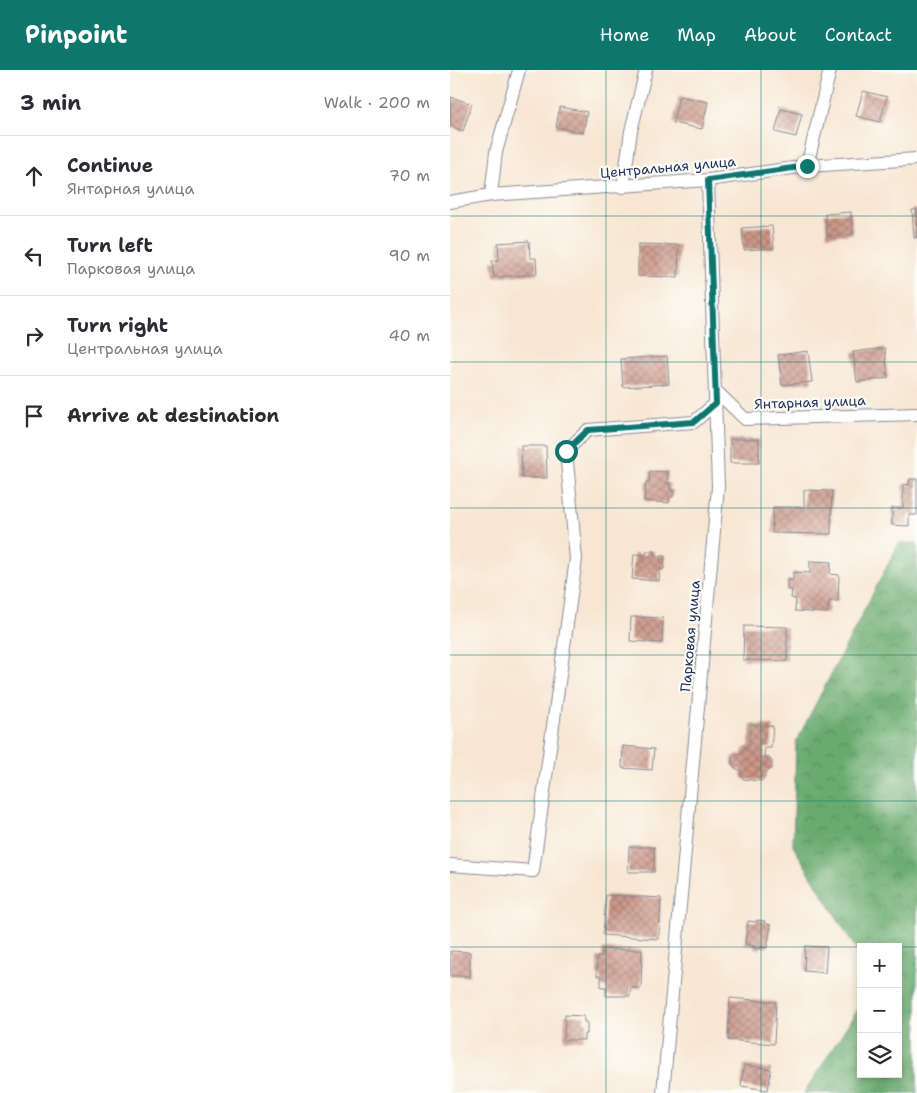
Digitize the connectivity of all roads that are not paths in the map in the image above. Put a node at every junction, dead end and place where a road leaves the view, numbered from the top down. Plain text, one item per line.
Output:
1 (519, 70) edge
2 (646, 70) edge
3 (830, 70) edge
4 (917, 159) edge
5 (807, 166) junction
6 (708, 180) junction
7 (623, 187) junction
8 (491, 195) junction
9 (450, 202) edge
10 (715, 396) junction
11 (917, 414) edge
12 (450, 865) edge
13 (664, 1093) edge

1 - 8 street
2 - 7 street
3 - 5 street
4 - 5 street, Центральная улица
5 - 6 street, Центральная улица
6 - 7 street, Центральная улица
6 - 10 street, Парковая улица
7 - 8 street, Центральная улица
8 - 9 street, Центральная улица
10 - 11 street, Янтарная улица
10 - 12 street
10 - 13 street, Парковая улица

